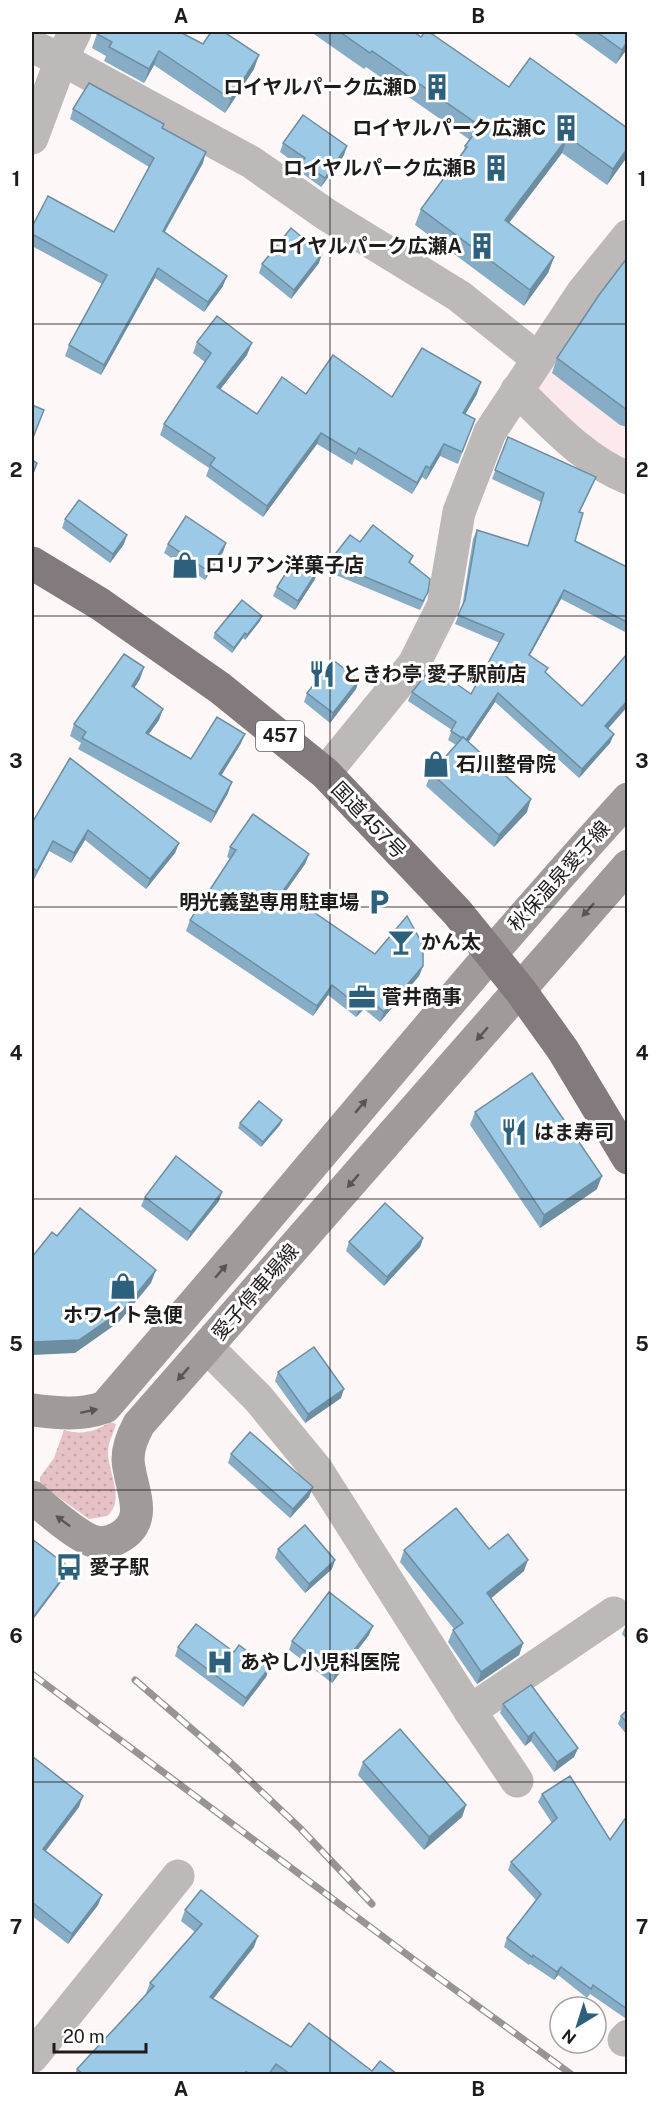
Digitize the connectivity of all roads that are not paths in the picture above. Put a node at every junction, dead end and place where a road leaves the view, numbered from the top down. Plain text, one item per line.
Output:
1 (75, 32) edge
2 (32, 46) edge
3 (61, 60) junction
4 (32, 138) edge
5 (627, 236) edge
6 (538, 359) junction
7 (517, 390) junction
8 (627, 478) edge
9 (32, 563) edge
10 (325, 773) junction
11 (627, 799) edge
12 (627, 866) edge
13 (491, 953) junction
14 (520, 990) junction
15 (627, 1158) edge
16 (207, 1347) junction
17 (32, 1410) edge
18 (32, 1497) edge
19 (614, 1613) dead end
20 (470, 1711) junction
21 (518, 1781) dead end
22 (178, 1876) dead end
23 (32, 2057) edge

1 - 3 street
2 - 3 street
3 - 4 street
3 - 6 street
5 - 6 street
6 - 7 street
7 - 8 street
7 - 10 street
9 - 10 highway, 国道457号 / 457
10 - 13 highway, 国道457号 / 457
11 - 13 main road, 秋保温泉愛子線
12 -> 14 main road
13 - 14 highway, 国道457号 / 457
17 -> 13 main road, 愛子停車場線
14 - 15 highway, 国道457号 / 457
14 -> 16 main road, 愛子停車場線
16 -> 18 main road, 愛子停車場線
16 - 20 street
19 - 20 street
20 - 21 street
22 - 23 street

